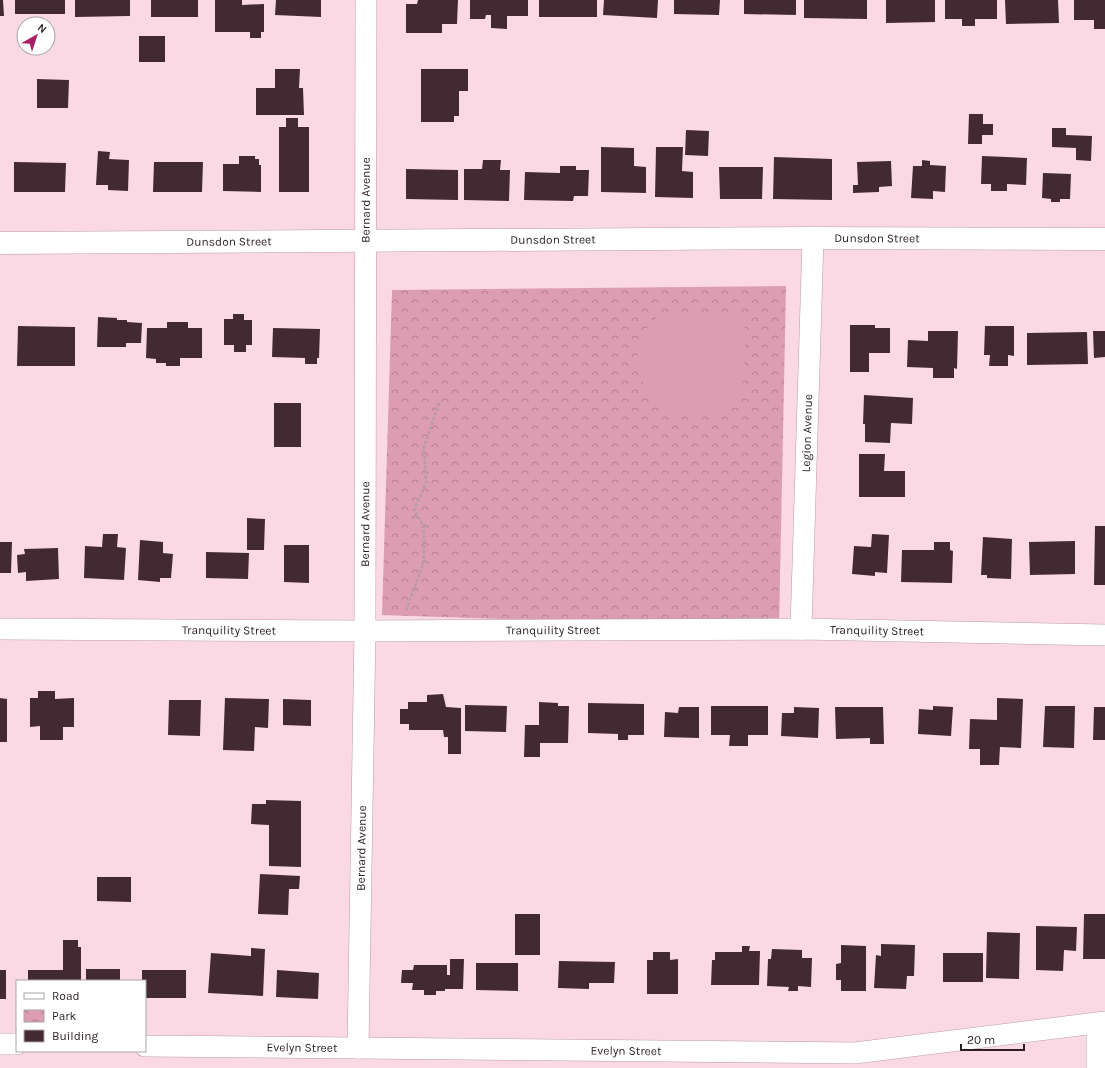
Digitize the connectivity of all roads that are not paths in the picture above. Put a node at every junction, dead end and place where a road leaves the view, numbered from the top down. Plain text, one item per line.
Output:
1 (366, 0) edge
2 (813, 238) junction
3 (1105, 239) edge
4 (365, 241) junction
5 (0, 243) edge
6 (0, 629) edge
7 (801, 629) junction
8 (365, 631) junction
9 (1105, 635) edge
10 (1101, 1023) edge
11 (0, 1044) edge
12 (16, 1044) edge
13 (146, 1046) edge
14 (358, 1048) junction
15 (852, 1061) edge
16 (1097, 1068) edge

1 - 4 street, Bernard Avenue
2 - 3 main road, Dunsdon Street
2 - 4 main road, Dunsdon Street
2 - 7 street, Legion Avenue
4 - 5 main road, Dunsdon Street
4 - 8 street, Bernard Avenue
6 - 8 street, Tranquility Street
7 - 8 street, Tranquility Street
7 - 9 street, Tranquility Street
8 - 14 street, Bernard Avenue
10 - 15 street, Evelyn Street
10 - 16 street
11 - 12 street
13 - 14 street, Evelyn Street
14 - 15 street, Evelyn Street

